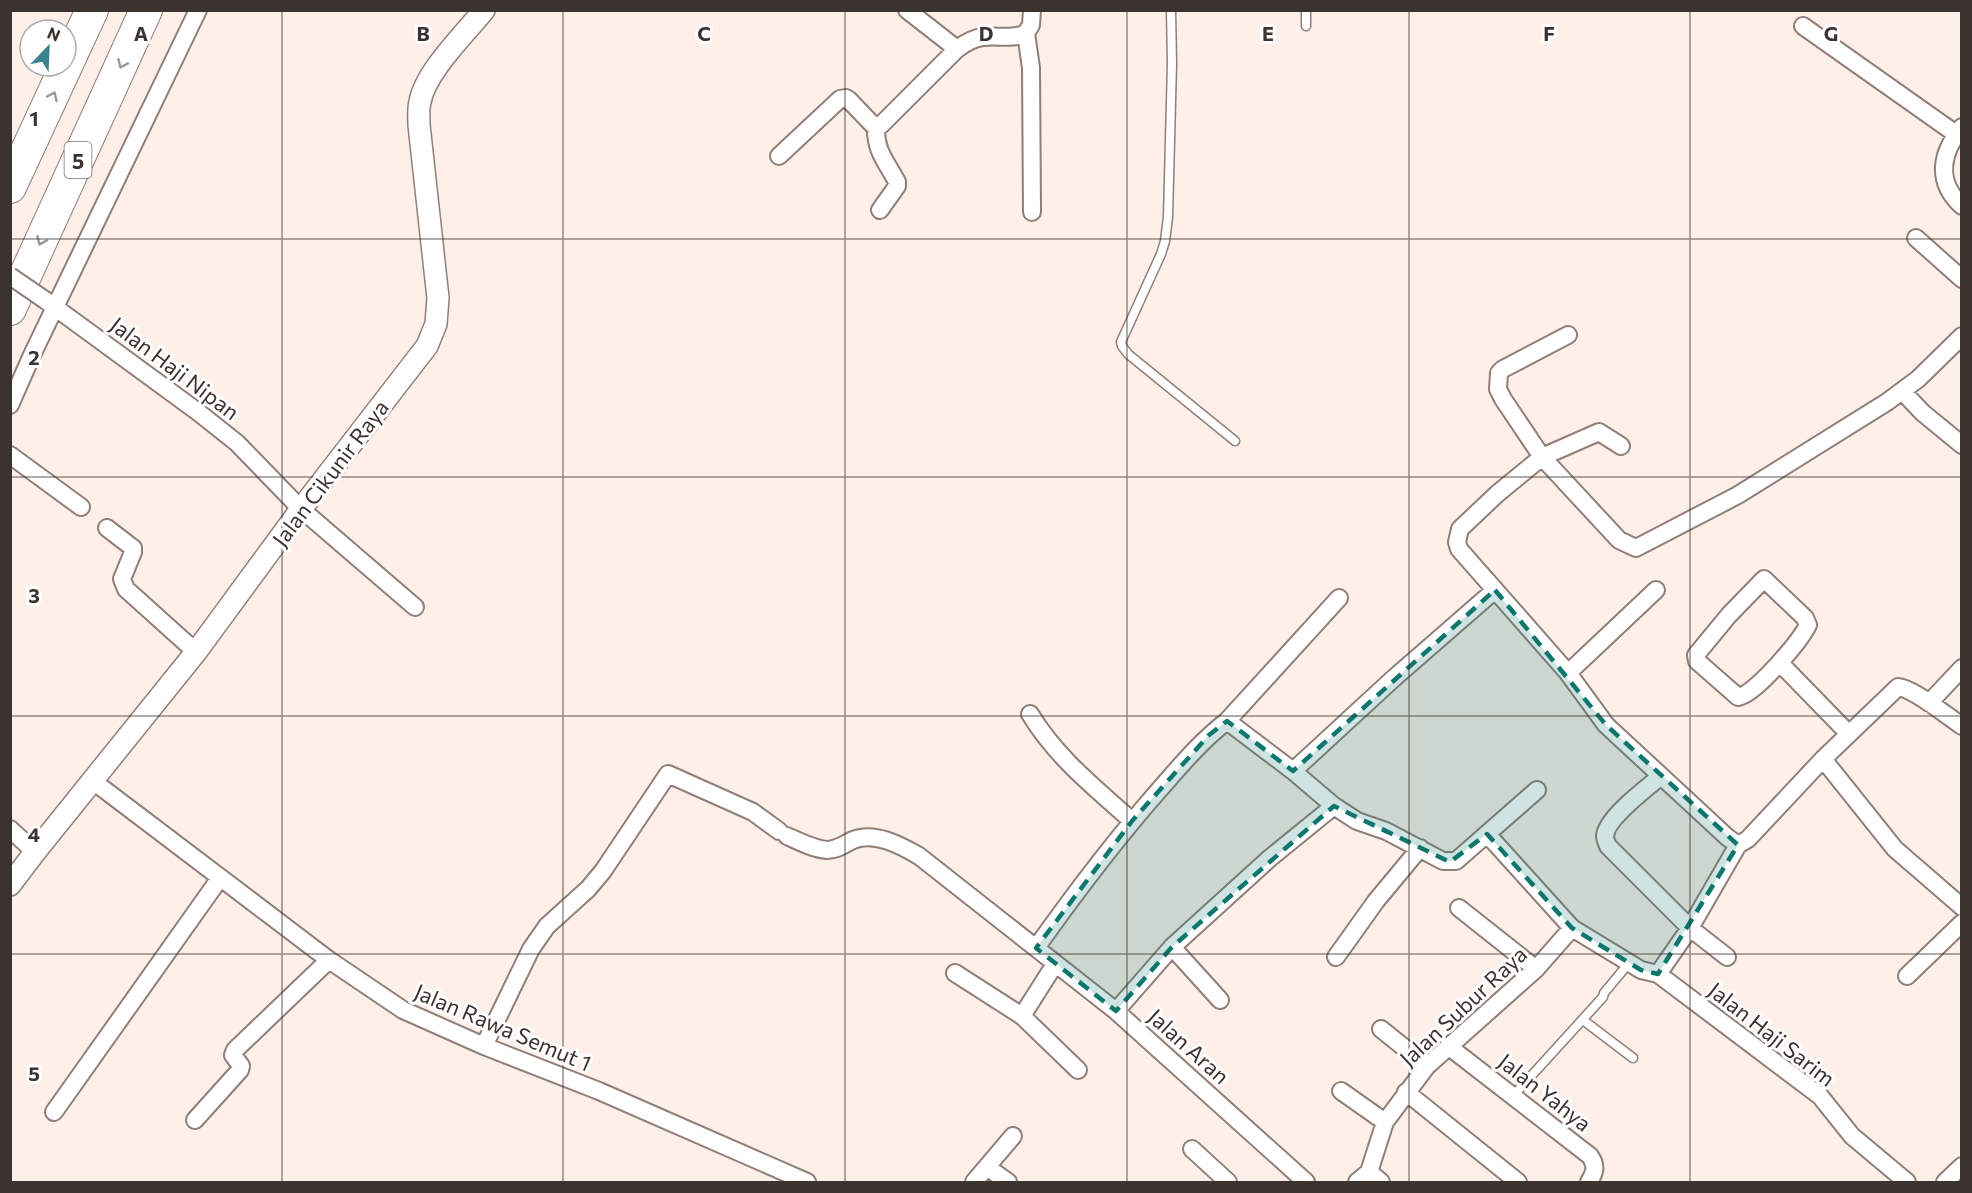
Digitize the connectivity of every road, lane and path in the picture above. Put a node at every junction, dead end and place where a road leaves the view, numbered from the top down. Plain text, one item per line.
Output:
1 (92, 10) edge
2 (146, 10) edge
3 (198, 10) edge
4 (484, 10) edge
5 (907, 10) edge
6 (1032, 10) edge
7 (1171, 10) edge
8 (1305, 10) edge
9 (1306, 26) dead end
10 (1803, 26) dead end
11 (1026, 33) junction
12 (957, 49) junction
13 (876, 126) junction
14 (1959, 131) edge
15 (779, 156) dead end
16 (10, 187) edge
17 (1962, 206) edge
18 (880, 210) dead end
19 (1032, 212) dead end
20 (1916, 238) dead end
21 (10, 276) edge
22 (1962, 279) edge
23 (50, 304) junction
24 (10, 309) edge
25 (1568, 336) dead end
26 (1962, 336) edge
27 (1902, 391) junction
28 (10, 405) edge
29 (1235, 441) dead end
30 (1962, 445) edge
31 (1621, 446) dead end
32 (10, 455) edge
33 (1542, 457) junction
34 (81, 507) dead end
35 (301, 509) junction
36 (107, 528) dead end
37 (1495, 590) junction
38 (1656, 590) dead end
39 (1339, 598) dead end
40 (414, 607) dead end
41 (196, 652) junction
42 (1780, 663) junction
43 (1962, 668) edge
44 (1568, 673) junction
45 (1929, 703) junction
46 (1030, 714) dead end
47 (1227, 722) junction
48 (1962, 726) edge
49 (1849, 734) junction
50 (1822, 759) junction
51 (1293, 771) junction
52 (1661, 776) junction
53 (93, 781) junction
54 (1537, 790) dead end
55 (1335, 806) junction
56 (1132, 820) junction
57 (10, 829) edge
58 (1487, 834) junction
59 (1738, 845) junction
60 (1420, 848) junction
61 (35, 852) junction
62 (220, 878) junction
63 (10, 885) edge
64 (1962, 907) edge
65 (1459, 908) dead end
66 (1962, 923) edge
67 (1572, 928) junction
68 (1690, 928) junction
69 (1172, 947) junction
70 (1036, 948) junction
71 (1336, 957) dead end
72 (1727, 957) dead end
73 (328, 960) junction
74 (1629, 963) junction
75 (1055, 964) junction
76 (1536, 969) junction
77 (955, 973) dead end
78 (1658, 974) junction
79 (1907, 976) dead end
80 (1220, 1000) dead end
81 (1116, 1011) junction
82 (1022, 1016) junction
83 (1583, 1020) junction
84 (1381, 1029) dead end
85 (484, 1046) junction
86 (1448, 1046) junction
87 (1633, 1058) dead end
88 (1427, 1066) junction
89 (1078, 1070) dead end
90 (1341, 1091) dead end
91 (1406, 1092) junction
92 (1513, 1096) junction
93 (54, 1112) dead end
94 (195, 1120) dead end
95 (1385, 1122) junction
96 (1013, 1136) dead end
97 (1192, 1149) dead end
98 (1962, 1166) edge
99 (987, 1167) junction
100 (1369, 1179) edge
101 (807, 1182) edge
102 (974, 1182) edge
103 (1008, 1182) edge
104 (1228, 1182) edge
105 (1306, 1182) edge
106 (1518, 1182) edge
107 (1589, 1182) edge
108 (1907, 1182) edge
109 (1945, 1182) edge

16 -> 1 highway, 5
2 -> 24 highway, 5
3 - 23 street
4 - 35 street, Jalan Cikunir Raya
5 - 12 street
6 - 11 street
7 - 29 lane
8 - 9 lane
10 - 14 street
11 - 12 street
11 - 19 street
12 - 13 street
13 - 15 street
13 - 18 street
14 - 17 street
20 - 22 street
21 - 23 street, Jalan Haji Nipan, bridge
23 - 28 street
23 - 35 street, Jalan Haji Nipan
25 - 33 street
26 - 27 street
27 - 30 street
27 - 33 street
31 - 33 street
32 - 34 street
33 - 37 street
35 - 40 street, Jalan Haji Nipan
35 - 41 street, Jalan Cikunir Raya
36 - 41 street
37 - 44 street
37 - 51 street
38 - 44 street
39 - 47 street
41 - 53 street, Jalan Cikunir Raya
42 - 42 street
42 - 49 street
43 - 45 street
44 - 52 street
45 - 48 street
45 - 49 street
46 - 56 street
47 - 51 street
47 - 56 street
49 - 50 street
50 - 59 street
50 - 64 street
51 - 55 street
52 - 59 street
52 - 68 street
53 - 61 street, Jalan Cikunir Raya
53 - 62 street, Jalan Rawa Semut 1
54 - 58 street
55 - 60 street
55 - 69 street
56 - 70 street
57 - 61 street
58 - 60 street
58 - 67 street, Jalan Haji Sarim
59 - 68 street
60 - 71 street
61 - 63 street, Jalan Cikunir Raya
62 - 73 street, Jalan Rawa Semut 1
62 - 93 street
65 - 76 street
66 - 79 street
67 - 74 street, Jalan Haji Sarim
67 - 76 street, Jalan Subur Raya
68 - 72 street
68 - 78 street
69 - 80 street
69 - 81 street
70 - 75 street, Jalan Aran
70 - 85 street, Jalan Aran
73 - 85 street, Jalan Rawa Semut 1
73 - 94 street
74 - 78 street, Jalan Haji Sarim
74 - 83 lane
75 - 81 street, Jalan Aran
75 - 82 street
76 - 86 street, Jalan Subur Raya
77 - 82 street
78 - 108 street, Jalan Haji Sarim
81 - 105 street, Jalan Aran
82 - 89 street
83 - 87 lane
83 - 92 lane
84 - 88 street
85 - 101 street, Jalan Rawa Semut 1
86 - 88 street, Jalan Subur Raya
86 - 92 street, Jalan Yahya
88 - 91 street, Jalan Subur Raya
90 - 95 street
91 - 95 street, Jalan Subur Raya
91 - 106 street
92 - 107 street, Jalan Yahya
95 - 100 street, Jalan Subur Raya
96 - 99 street
97 - 104 street
98 - 109 street
99 - 102 street
99 - 103 street

